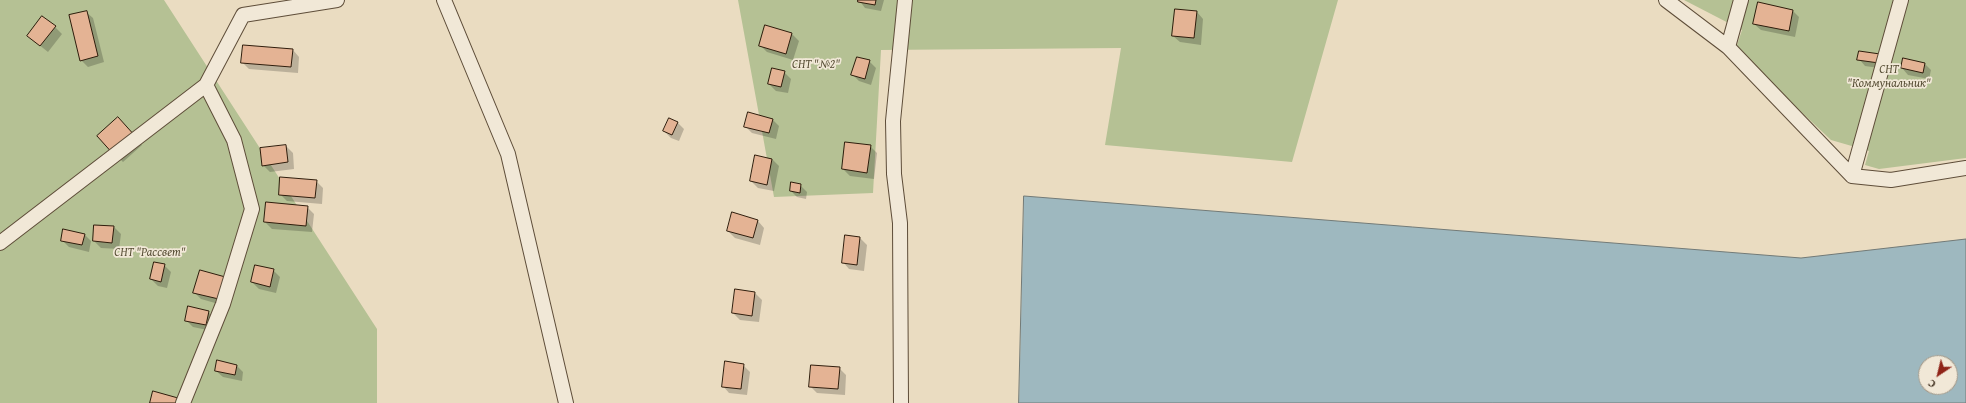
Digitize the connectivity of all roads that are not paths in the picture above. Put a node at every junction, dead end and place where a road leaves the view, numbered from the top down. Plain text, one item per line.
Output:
1 (337, 0) edge
2 (444, 0) edge
3 (905, 0) edge
4 (1666, 0) edge
5 (1741, 0) edge
6 (1901, 0) edge
7 (1728, 47) junction
8 (206, 86) junction
9 (1966, 168) edge
10 (1852, 176) junction
11 (0, 243) edge
12 (183, 403) edge
13 (566, 403) edge
14 (901, 403) edge

1 - 8 lane
2 - 13 lane
3 - 14 lane
4 - 7 lane
5 - 7 lane
6 - 10 lane
7 - 10 lane
8 - 11 lane
8 - 12 lane
9 - 10 lane

